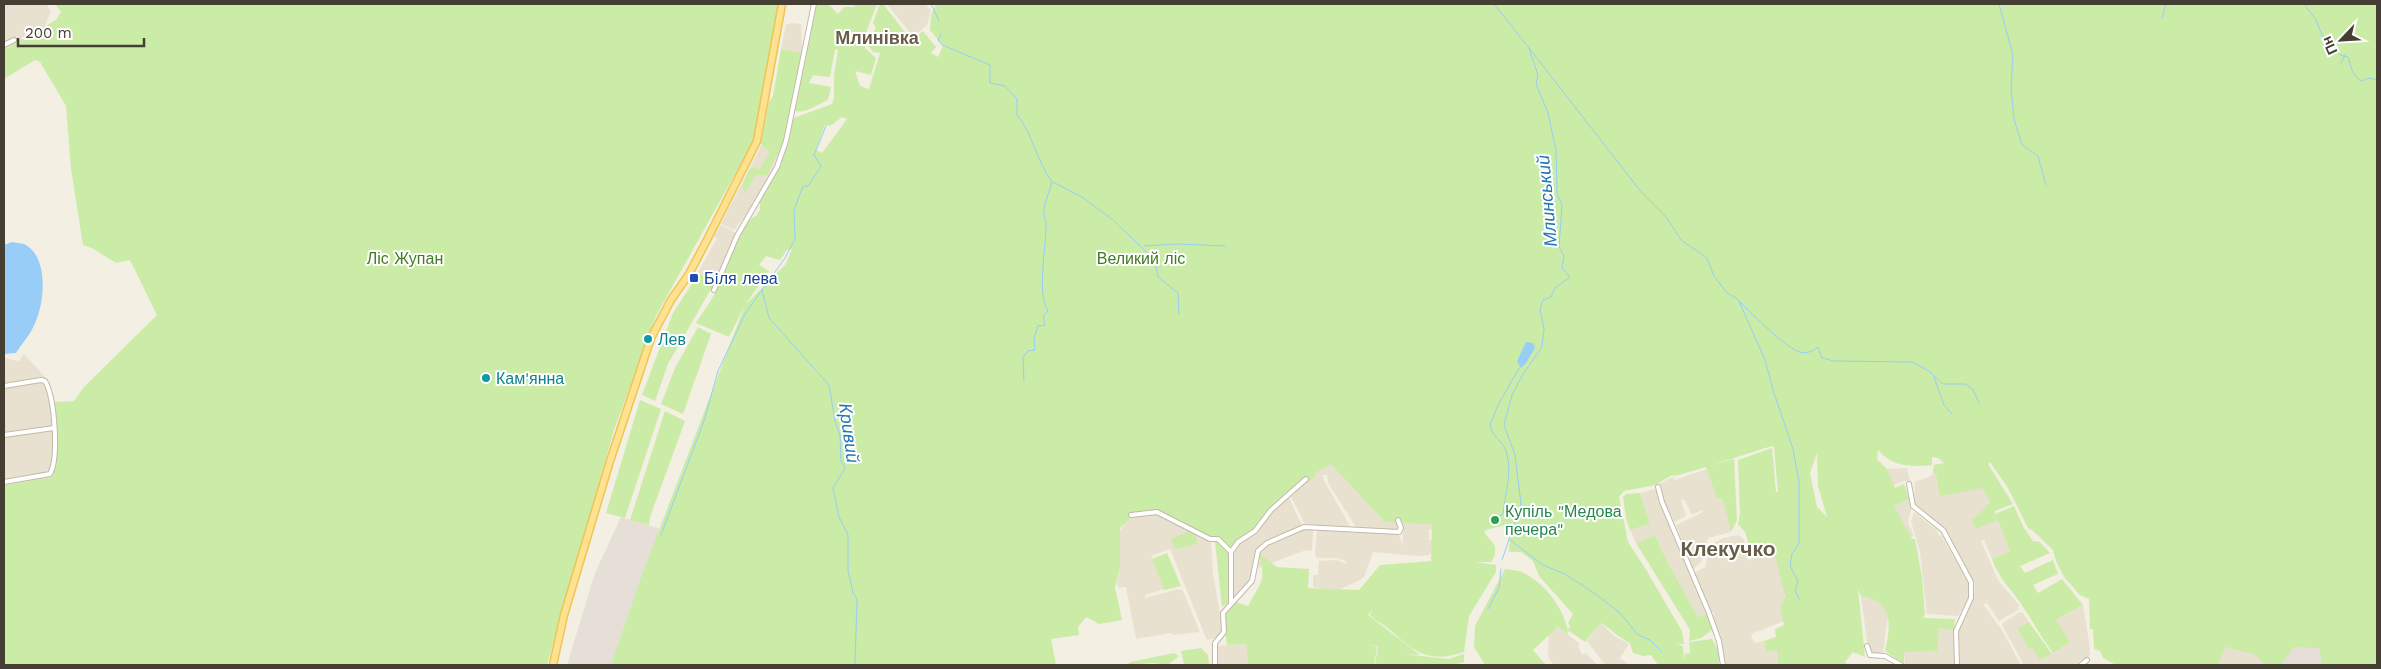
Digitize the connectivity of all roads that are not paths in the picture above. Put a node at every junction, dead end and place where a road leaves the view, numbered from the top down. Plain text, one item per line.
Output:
1 (782, 4) edge
2 (814, 4) edge
3 (14, 40) dead end
4 (4, 45) edge
5 (714, 290) dead end
6 (4, 386) edge
7 (54, 428) junction
8 (4, 435) edge
9 (1306, 480) dead end
10 (4, 482) edge
11 (1909, 484) dead end
12 (1658, 487) dead end
13 (1131, 515) dead end
14 (1398, 520) dead end
15 (1231, 552) junction
16 (1231, 602) junction
17 (1866, 646) dead end
18 (2086, 660) dead end
19 (553, 665) edge
20 (1215, 665) edge
21 (1723, 665) edge
22 (1901, 665) edge
23 (1957, 665) edge
24 (2081, 665) edge

1 - 19 main road
2 - 5 street
3 - 4 street
6 - 7 street
7 - 8 street
7 - 10 street
9 - 15 street
11 - 23 street
12 - 21 street
13 - 15 street
14 - 16 street
15 - 16 street
16 - 20 street
17 - 22 street
18 - 24 street

